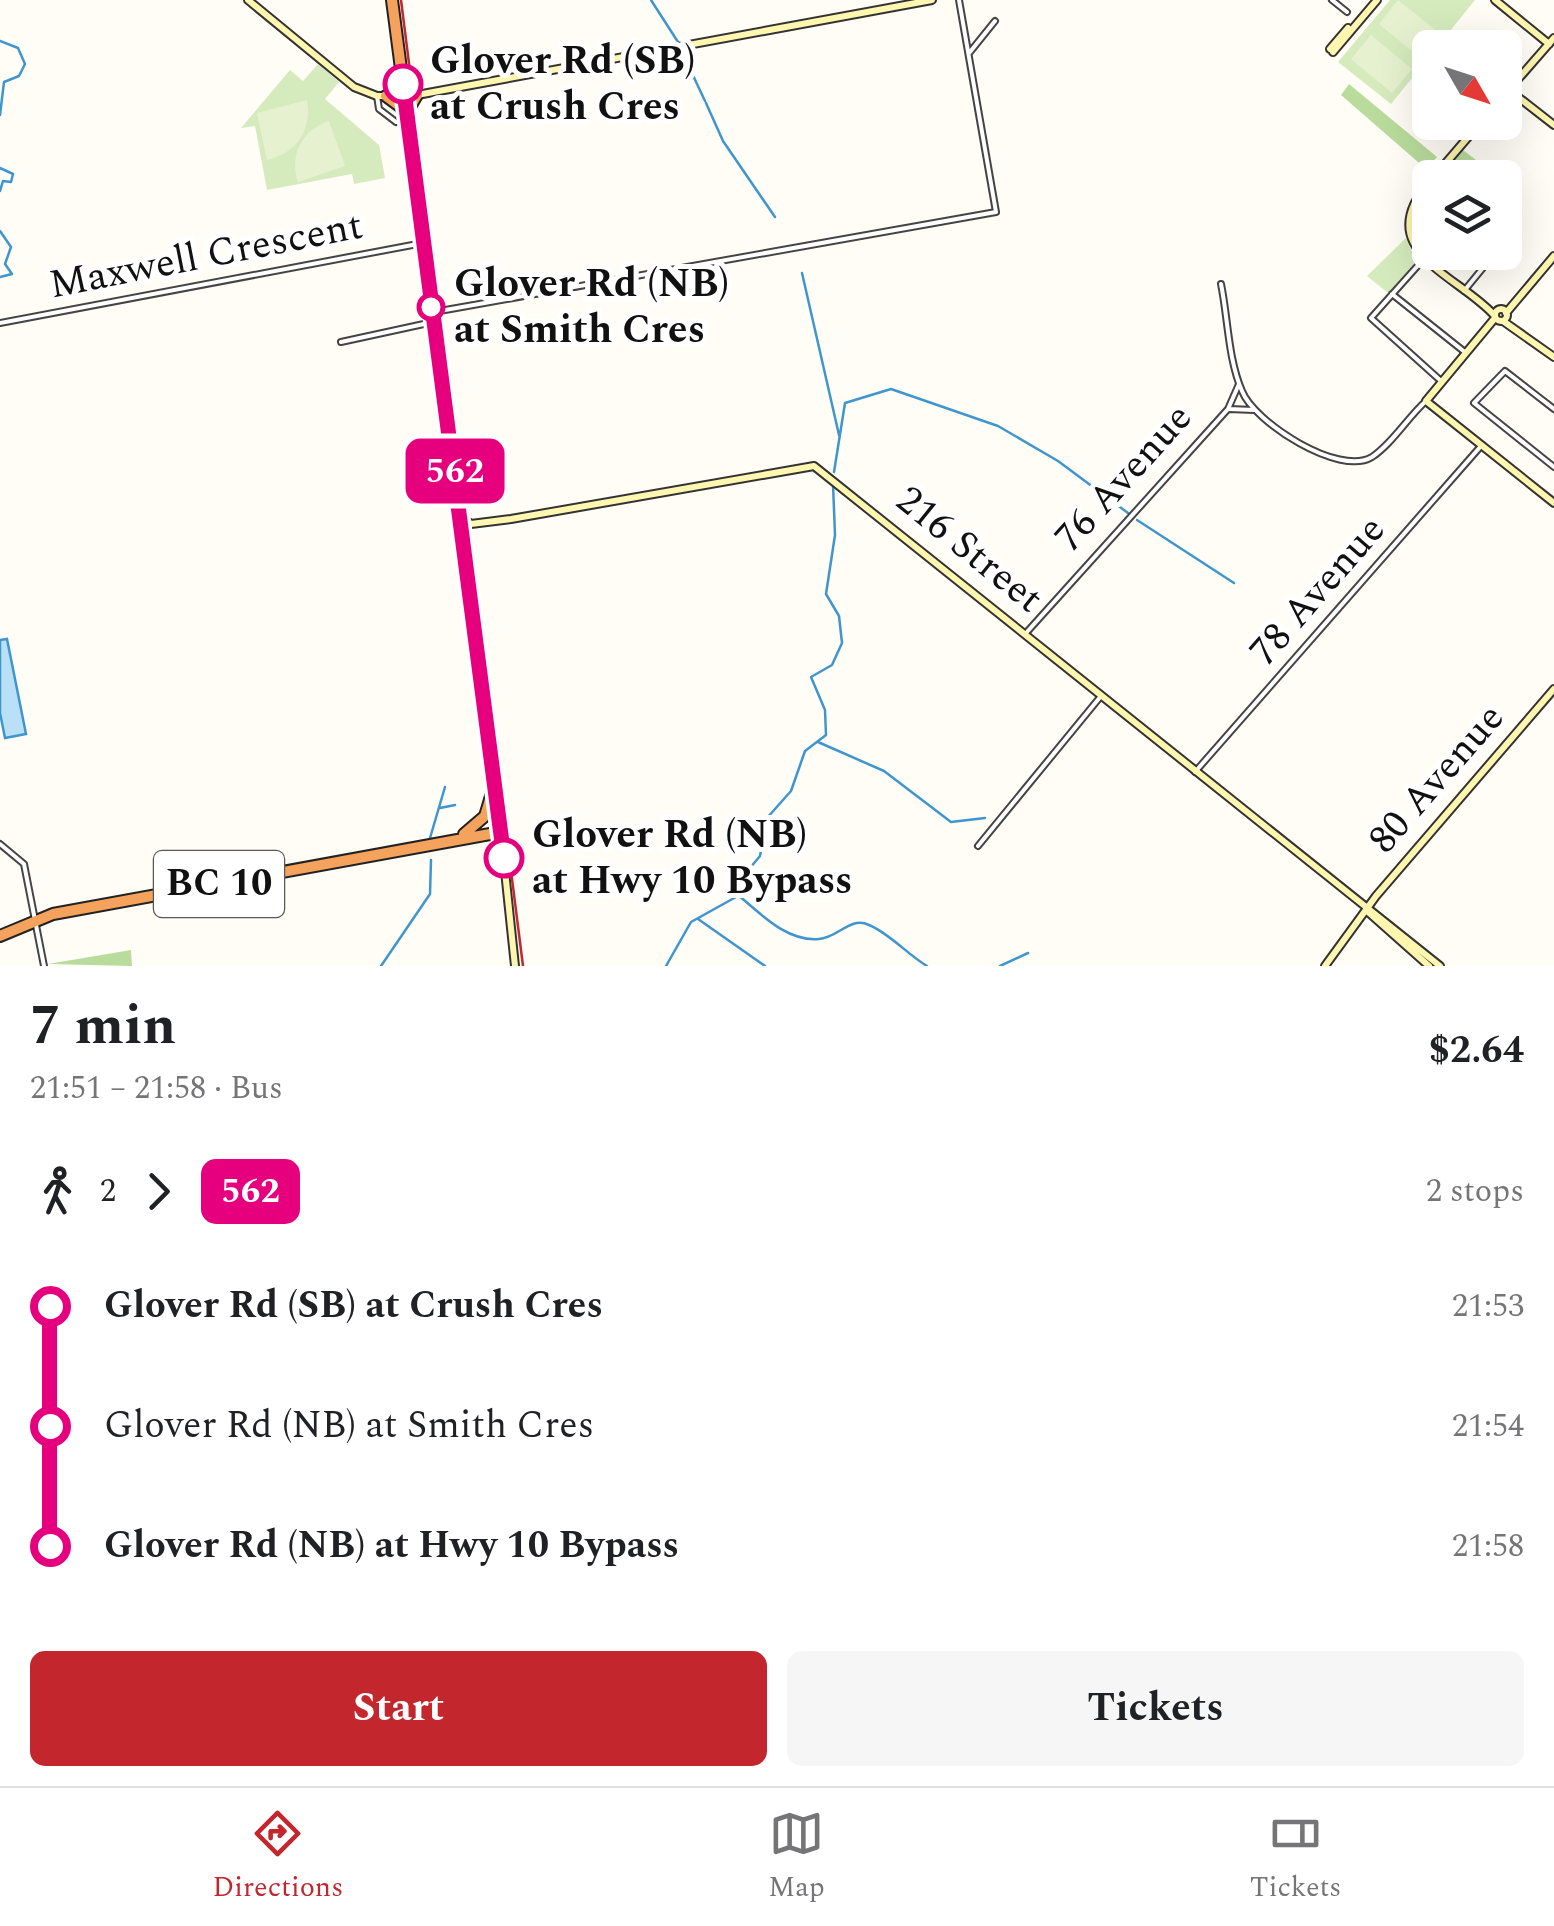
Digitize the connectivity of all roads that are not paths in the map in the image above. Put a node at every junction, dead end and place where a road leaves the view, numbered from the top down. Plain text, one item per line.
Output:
1 (248, 0) edge
2 (392, 0) edge
3 (932, 0) edge
4 (960, 0) edge
5 (1332, 0) edge
6 (1374, 0) edge
7 (1495, 0) edge
8 (1347, 12) dead end
9 (996, 21) dead end
10 (1551, 41) edge
11 (1332, 51) dead end
12 (970, 52) junction
13 (1522, 75) edge
14 (418, 95) junction
15 (382, 96) junction
16 (404, 96) junction
17 (1522, 103) edge
18 (407, 113) junction
19 (396, 122) dead end
20 (1554, 125) edge
21 (1466, 140) edge
22 (1448, 160) edge
23 (423, 242) junction
24 (1554, 256) edge
25 (1413, 270) edge
26 (1442, 270) edge
27 (1481, 270) edge
28 (1222, 284) dead end
29 (1463, 292) junction
30 (1391, 293) junction
31 (1501, 315) junction
32 (432, 317) junction
33 (0, 324) edge
34 (340, 342) dead end
35 (1466, 353) junction
36 (1554, 357) edge
37 (1442, 381) junction
38 (1240, 384) junction
39 (1426, 401) junction
40 (1228, 409) junction
41 (1554, 409) edge
42 (1254, 410) junction
43 (1481, 446) junction
44 (1554, 467) edge
45 (1554, 504) edge
46 (511, 519) junction
47 (460, 521) junction
48 (476, 527) junction
49 (466, 557) junction
50 (472, 622) junction
51 (1025, 634) junction
52 (1554, 689) edge
53 (1101, 696) junction
54 (1195, 772) junction
55 (493, 782) junction
56 (502, 832) junction
57 (442, 843) junction
58 (0, 844) edge
59 (978, 846) dead end
60 (1366, 910) junction
61 (36, 920) junction
62 (0, 936) edge
63 (44, 966) edge
64 (515, 966) edge
65 (1325, 966) edge
66 (1429, 966) edge
67 (1440, 966) edge

1 - 15 main road
2 - 16 highway
3 - 14 main road
4 - 12 street
5 - 8 street
6 - 11 main road
7 - 10 main road
9 - 12 street
10 - 13 main road
12 - 32 street
14 - 16 main road
14 - 18 highway
15 - 16 main road
15 - 18 highway
15 - 19 street
16 - 18 highway
17 - 20 main road
18 - 23 highway
21 - 22 main road
23 - 32 highway
23 - 33 street, Maxwell Crescent
24 - 31 main road
25 - 30 street
26 - 29 main road
27 - 29 street
28 - 38 street
29 - 31 main road
30 - 35 street
30 - 37 street
31 - 35 main road
31 - 36 main road
32 - 34 street
32 - 47 highway
35 - 37 main road
37 - 39 main road
38 - 40 street, 76 Avenue
38 - 42 street
39 - 42 street
39 - 43 main road
40 - 42 street, 76 Avenue
40 - 51 street, 76 Avenue
41 - 44 street
43 - 45 main road
43 - 54 street, 78 Avenue
46 - 47 main road, 216 Street
46 - 48 main road
46 - 51 main road, 216 Street
47 - 48 main road
47 - 49 highway
47 - 50 highway
48 - 49 highway
49 - 50 highway
50 - 55 highway
51 - 53 main road, 216 Street
52 - 60 main road, 80 Avenue
53 - 54 main road, 216 Street
53 - 59 street
54 - 60 main road, 216 Street
55 - 56 highway
55 - 57 highway
56 - 57 highway, BC 10
56 - 64 main road
57 - 61 highway, BC 10
58 - 61 street
60 - 65 main road, 80 Avenue
60 - 66 main road, 216 Street
60 - 67 main road, 216 Street
61 - 62 highway, BC 10
61 - 63 street

